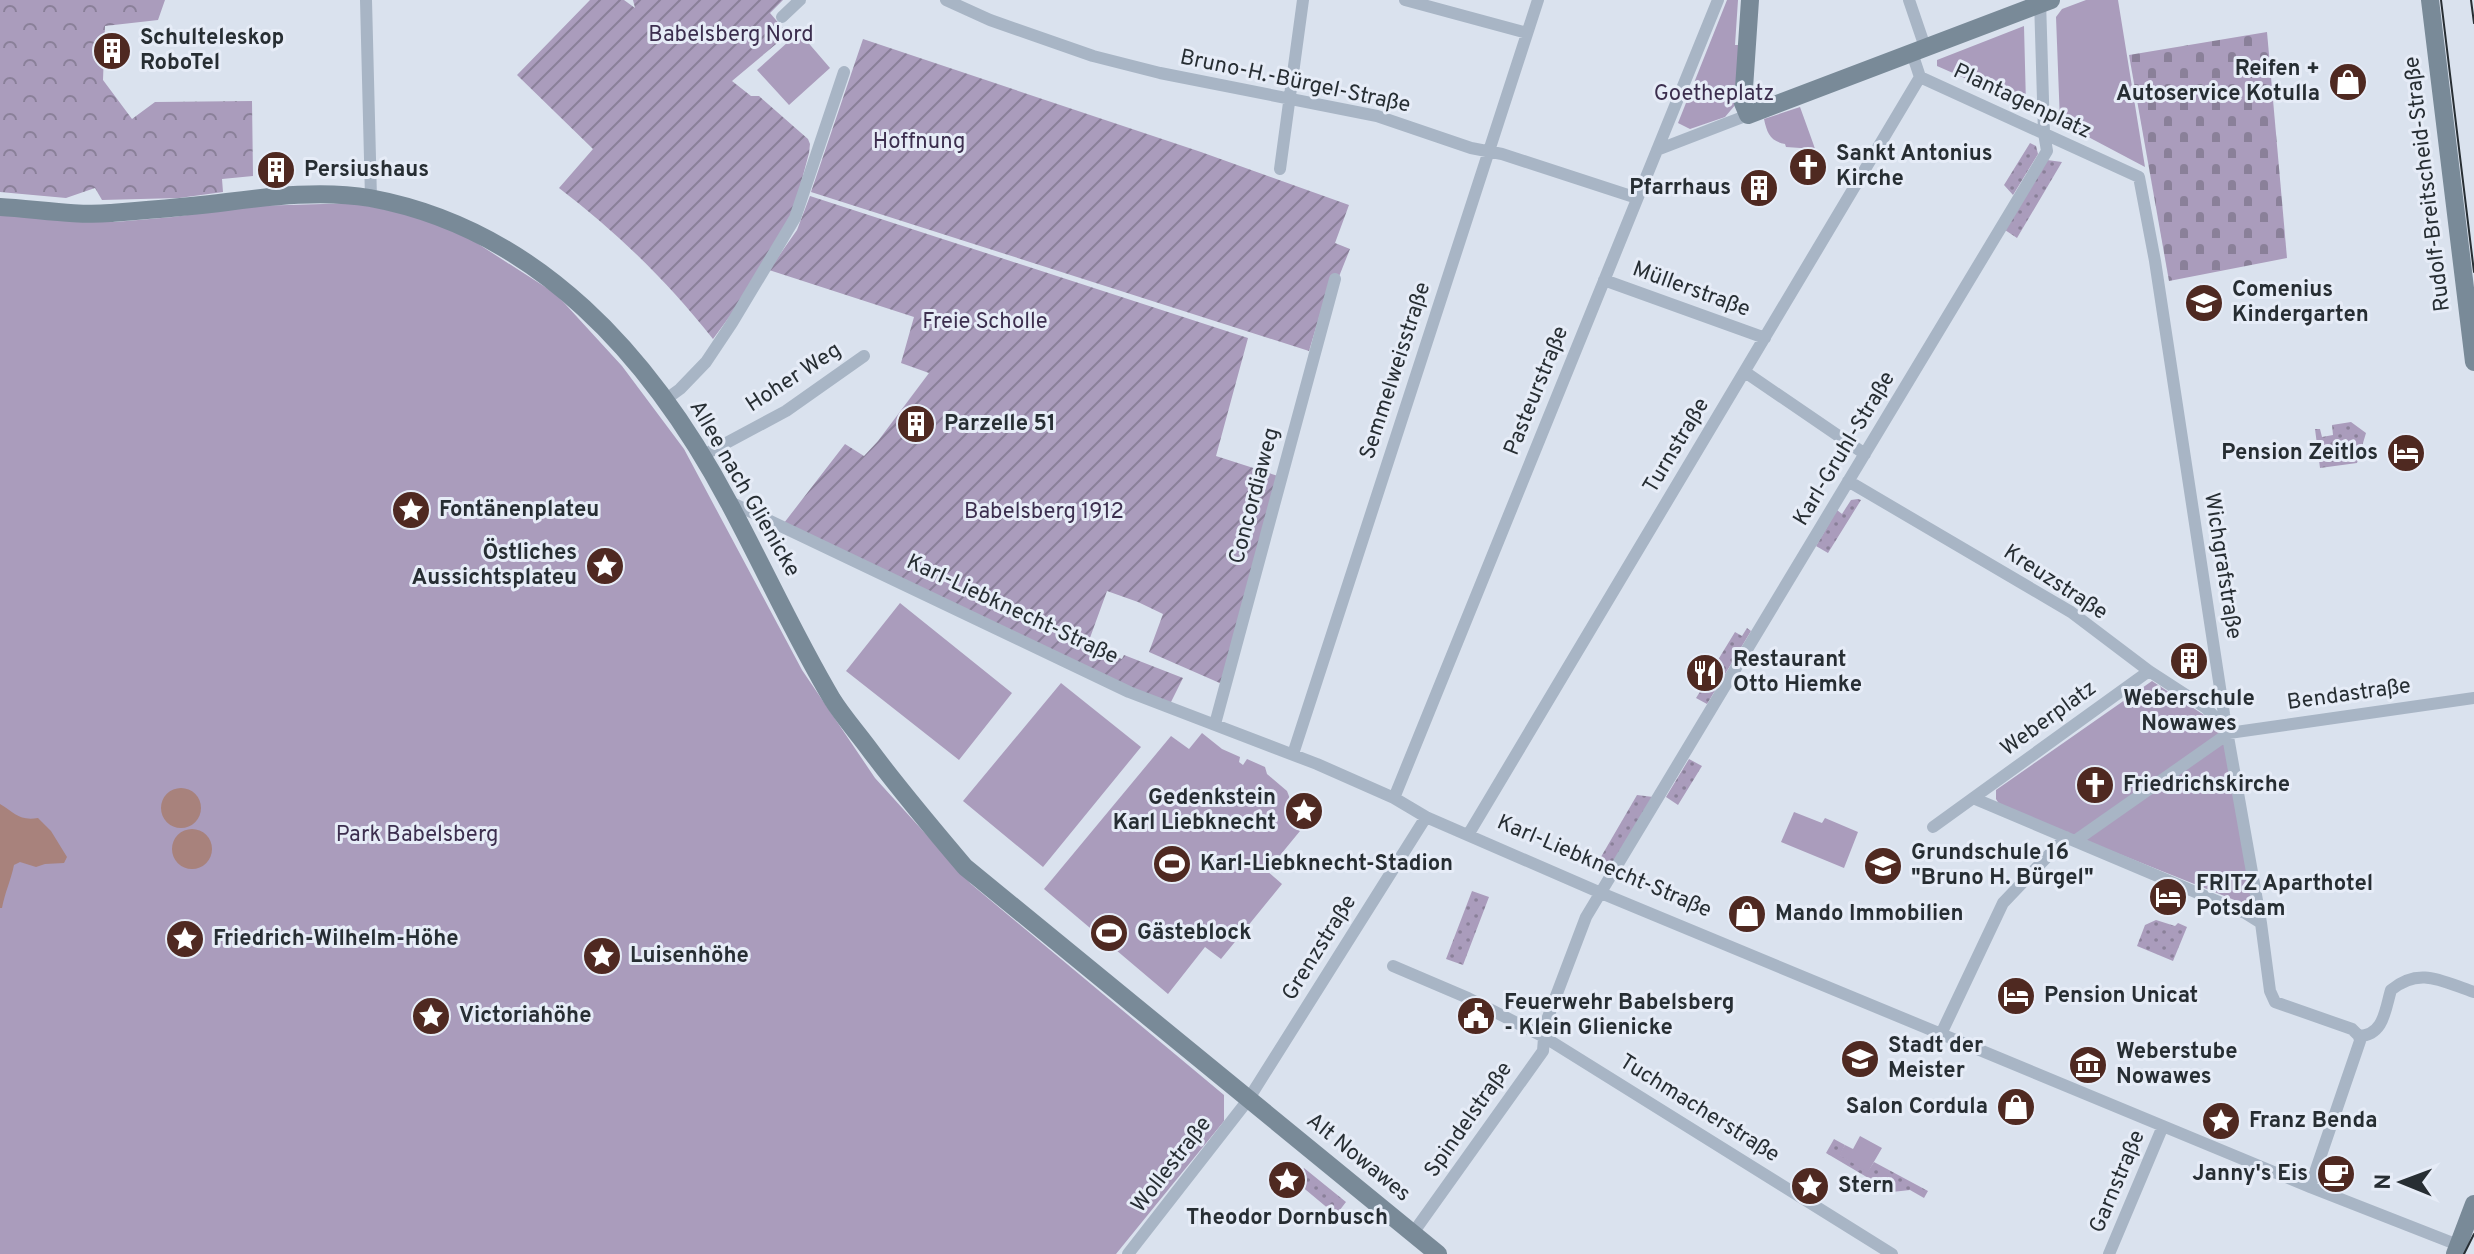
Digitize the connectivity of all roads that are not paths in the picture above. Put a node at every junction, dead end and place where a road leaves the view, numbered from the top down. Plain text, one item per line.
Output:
1 (366, 0) edge
2 (800, 0) edge
3 (946, 0) edge
4 (1303, 0) edge
5 (1405, 0) edge
6 (1538, 0) edge
7 (1718, 0) edge
8 (1750, 0) edge
9 (1909, 0) edge
10 (2430, 0) edge
11 (2044, 1) edge
12 (782, 17) dead end
13 (1527, 33) junction
14 (1919, 50) junction
15 (844, 72) dead end
16 (1920, 77) junction
17 (1290, 98) junction
18 (1748, 115) junction
19 (2044, 133) junction
20 (1657, 150) junction
21 (1488, 151) junction
22 (1280, 169) dead end
23 (2131, 173) joint
24 (371, 198) junction
25 (1637, 198) junction
26 (0, 207) edge
27 (2468, 272) edge
28 (1335, 279) dead end
29 (1604, 280) junction
30 (1765, 338) junction
31 (864, 356) dead end
32 (2474, 362) edge
33 (1745, 372) junction
34 (665, 400) junction
35 (1865, 454) junction
36 (702, 456) junction
37 (1848, 481) junction
38 (728, 501) junction
39 (2149, 671) junction
40 (2474, 698) edge
41 (1215, 724) junction
42 (2229, 733) junction
43 (1293, 754) junction
44 (1394, 798) junction
45 (1973, 798) junction
46 (1426, 817) junction
47 (1933, 827) dead end
48 (1468, 835) junction
49 (2070, 839) junction
50 (1601, 893) junction
51 (2261, 923) junction
52 (1393, 966) dead end
53 (2474, 992) edge
54 (1941, 1034) junction
55 (2359, 1036) junction
56 (1544, 1037) junction
57 (1248, 1100) junction
58 (2163, 1126) junction
59 (2310, 1187) junction
60 (2474, 1204) edge
61 (1413, 1233) junction
62 (2462, 1250) edge
63 (1128, 1254) edge
64 (1438, 1254) edge
65 (1892, 1254) edge
66 (2109, 1254) edge

1 - 24 street
2 - 12 street
3 - 17 street, Bruno-H.-Bürgel-Straße
4 - 17 street
5 - 13 street
6 - 13 street, Semmelweisstraße
7 - 20 street, Pasteurstraße
8 - 18 street
9 - 14 street, Plantagenplatz
10 - 27 street, Rudolf-Breitscheid-Straße
11 - 14 street
11 - 19 street, Karl-Gruhl-Straße
13 - 21 street, Semmelweisstraße
14 - 16 street, Plantagenplatz
14 - 18 street
15 - 34 street
16 - 19 street, Plantagenplatz
16 - 30 street, Turnstraße
17 - 21 street, Bruno-H.-Bürgel-Straße
17 - 22 street
18 - 20 street
19 - 23 street, Plantagenplatz
19 - 35 street, Karl-Gruhl-Straße
20 - 25 street, Pasteurstraße
21 - 25 street, Bruno-H.-Bürgel-Straße
21 - 43 street, Semmelweisstraße
23 - 42 street, Wichgrafstraße
24 - 26 street, Allee nach Glienicke
24 - 34 street, Allee nach Glienicke
25 - 29 street, Pasteurstraße
27 - 32 street, Rudolf-Breitscheid-Straße
28 - 41 street, Concordiaweg
29 - 30 street, Müllerstraße
29 - 44 street, Pasteurstraße
30 - 33 street, Turnstraße
31 - 36 street, Hoher Weg
33 - 35 street
33 - 48 street, Turnstraße
34 - 36 street, Allee nach Glienicke
35 - 37 street, Karl-Gruhl-Straße
36 - 38 street, Allee nach Glienicke
37 - 39 street, Kreuzstraße
37 - 50 street, Karl-Gruhl-Straße
38 - 41 street, Karl-Liebknecht-Straße
38 - 57 street, Allee nach Glienicke
39 - 42 street, Kreuzstraße
39 - 45 street, Weberplatz
40 - 42 street, Bendastraße
41 - 43 street, Karl-Liebknecht-Straße
42 - 49 street
42 - 51 street
43 - 44 street, Karl-Liebknecht-Straße
44 - 46 street, Karl-Liebknecht-Straße
45 - 47 street, Weberplatz
45 - 49 street
46 - 48 street, Karl-Liebknecht-Straße
46 - 57 street, Grenzstraße
48 - 50 street, Karl-Liebknecht-Straße
49 - 51 street
49 - 54 street
50 - 54 street, Karl-Liebknecht-Straße
50 - 56 street, Spindelstraße
51 - 55 street
52 - 56 street, Tuchmacherstraße
53 - 55 street
54 - 58 street, Karl-Liebknecht-Straße
55 - 59 street
56 - 61 street, Spindelstraße
56 - 65 street, Tuchmacherstraße
57 - 61 street, Alt Nowawes
57 - 63 street, Wollestraße
58 - 59 street, Karl-Liebknecht-Straße
58 - 66 street, Garnstraße
59 - 62 street, Karl-Liebknecht-Straße
60 - 62 street
61 - 64 street, Alt Nowawes

